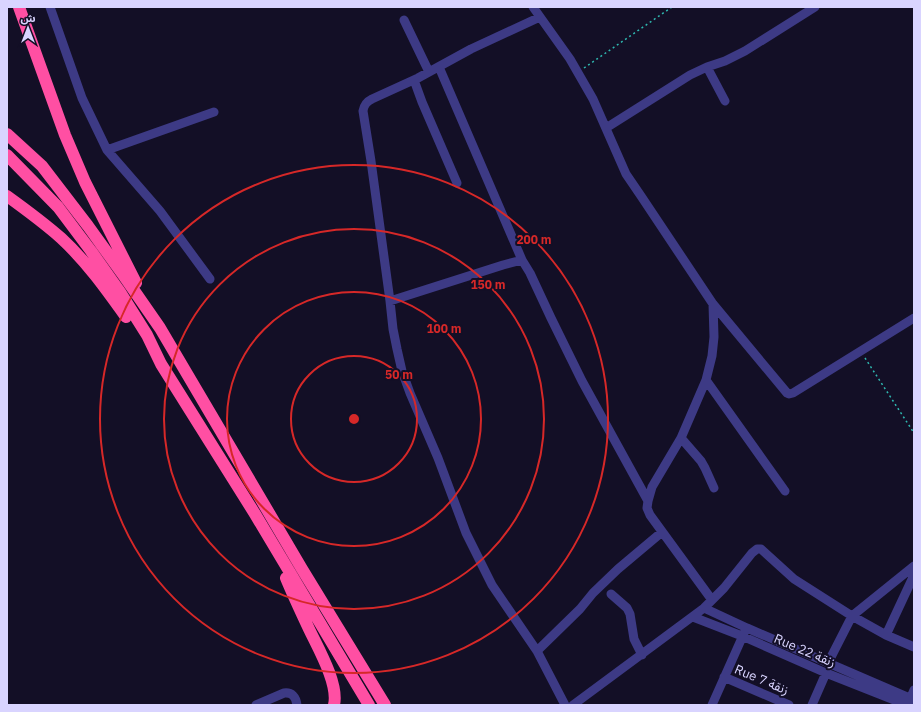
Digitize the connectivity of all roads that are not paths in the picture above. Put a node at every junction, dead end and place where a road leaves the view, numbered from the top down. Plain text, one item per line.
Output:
1 (20, 7) edge
2 (50, 7) edge
3 (532, 7) edge
4 (815, 7) edge
5 (540, 17) junction
6 (404, 20) dead end
7 (438, 67) junction
8 (707, 67) junction
9 (429, 72) junction
10 (414, 80) junction
11 (725, 102) dead end
12 (214, 112) dead end
13 (606, 128) junction
14 (7, 134) edge
15 (107, 150) junction
16 (7, 155) edge
17 (457, 183) dead end
18 (7, 196) edge
19 (522, 260) junction
20 (210, 279) dead end
21 (390, 301) junction
22 (713, 304) junction
23 (914, 318) edge
24 (160, 328) junction
25 (161, 364) junction
26 (706, 380) junction
27 (681, 438) junction
28 (714, 488) dead end
29 (785, 491) dead end
30 (648, 501) junction
31 (662, 532) junction
32 (272, 543) junction
33 (914, 566) edge
34 (914, 574) edge
35 (610, 594) dead end
36 (712, 600) junction
37 (704, 608) junction
38 (852, 616) junction
39 (693, 617) junction
40 (747, 628) junction
41 (886, 635) junction
42 (742, 636) junction
43 (914, 647) edge
44 (537, 651) junction
45 (642, 655) junction
46 (828, 663) junction
47 (826, 673) junction
48 (724, 677) junction
49 (911, 700) edge
50 (770, 701) edge
51 (256, 705) edge
52 (297, 705) edge
53 (334, 705) edge
54 (369, 705) edge
55 (385, 705) edge
56 (565, 705) edge
57 (573, 705) edge
58 (712, 705) edge
59 (790, 705) edge
60 (812, 705) edge

1 - 24 highway
2 - 15 street
3 - 5 street
4 - 8 street
5 - 7 street
5 - 13 street
6 - 9 street
7 - 9 street
7 - 19 street
8 - 11 street
8 - 13 street
9 - 10 street
10 - 17 street
10 - 21 street
12 - 15 street
13 - 22 street
14 - 24 highway
15 - 20 street
16 - 25 highway
18 - 25 highway
19 - 21 street
19 - 30 street
21 - 44 street
22 - 23 street
22 - 26 street
24 - 55 highway
25 - 32 highway
26 - 27 street
26 - 29 street
27 - 28 street
27 - 30 street
30 - 31 street
31 - 36 street
31 - 44 street
32 - 53 highway
32 - 54 highway
33 - 38 street
34 - 41 street
35 - 45 street
36 - 37 street
36 - 38 street
37 - 39 street
37 - 40 street, Rue 22 زنقة
38 - 41 street
38 - 46 street
39 - 42 street, Rue 22 زنقة
39 - 45 street
40 - 42 street
40 - 46 street, Rue 22 زنقة
41 - 43 street
42 - 47 street, Rue 22 زنقة
42 - 48 street
44 - 56 street
45 - 57 street
46 - 49 street, Rue 22 زنقة
47 - 49 street, Rue 22 زنقة
47 - 60 street
48 - 50 street, Rue 7 زنقة
48 - 58 street
50 - 59 street, Rue 7 زنقة
51 - 52 street

